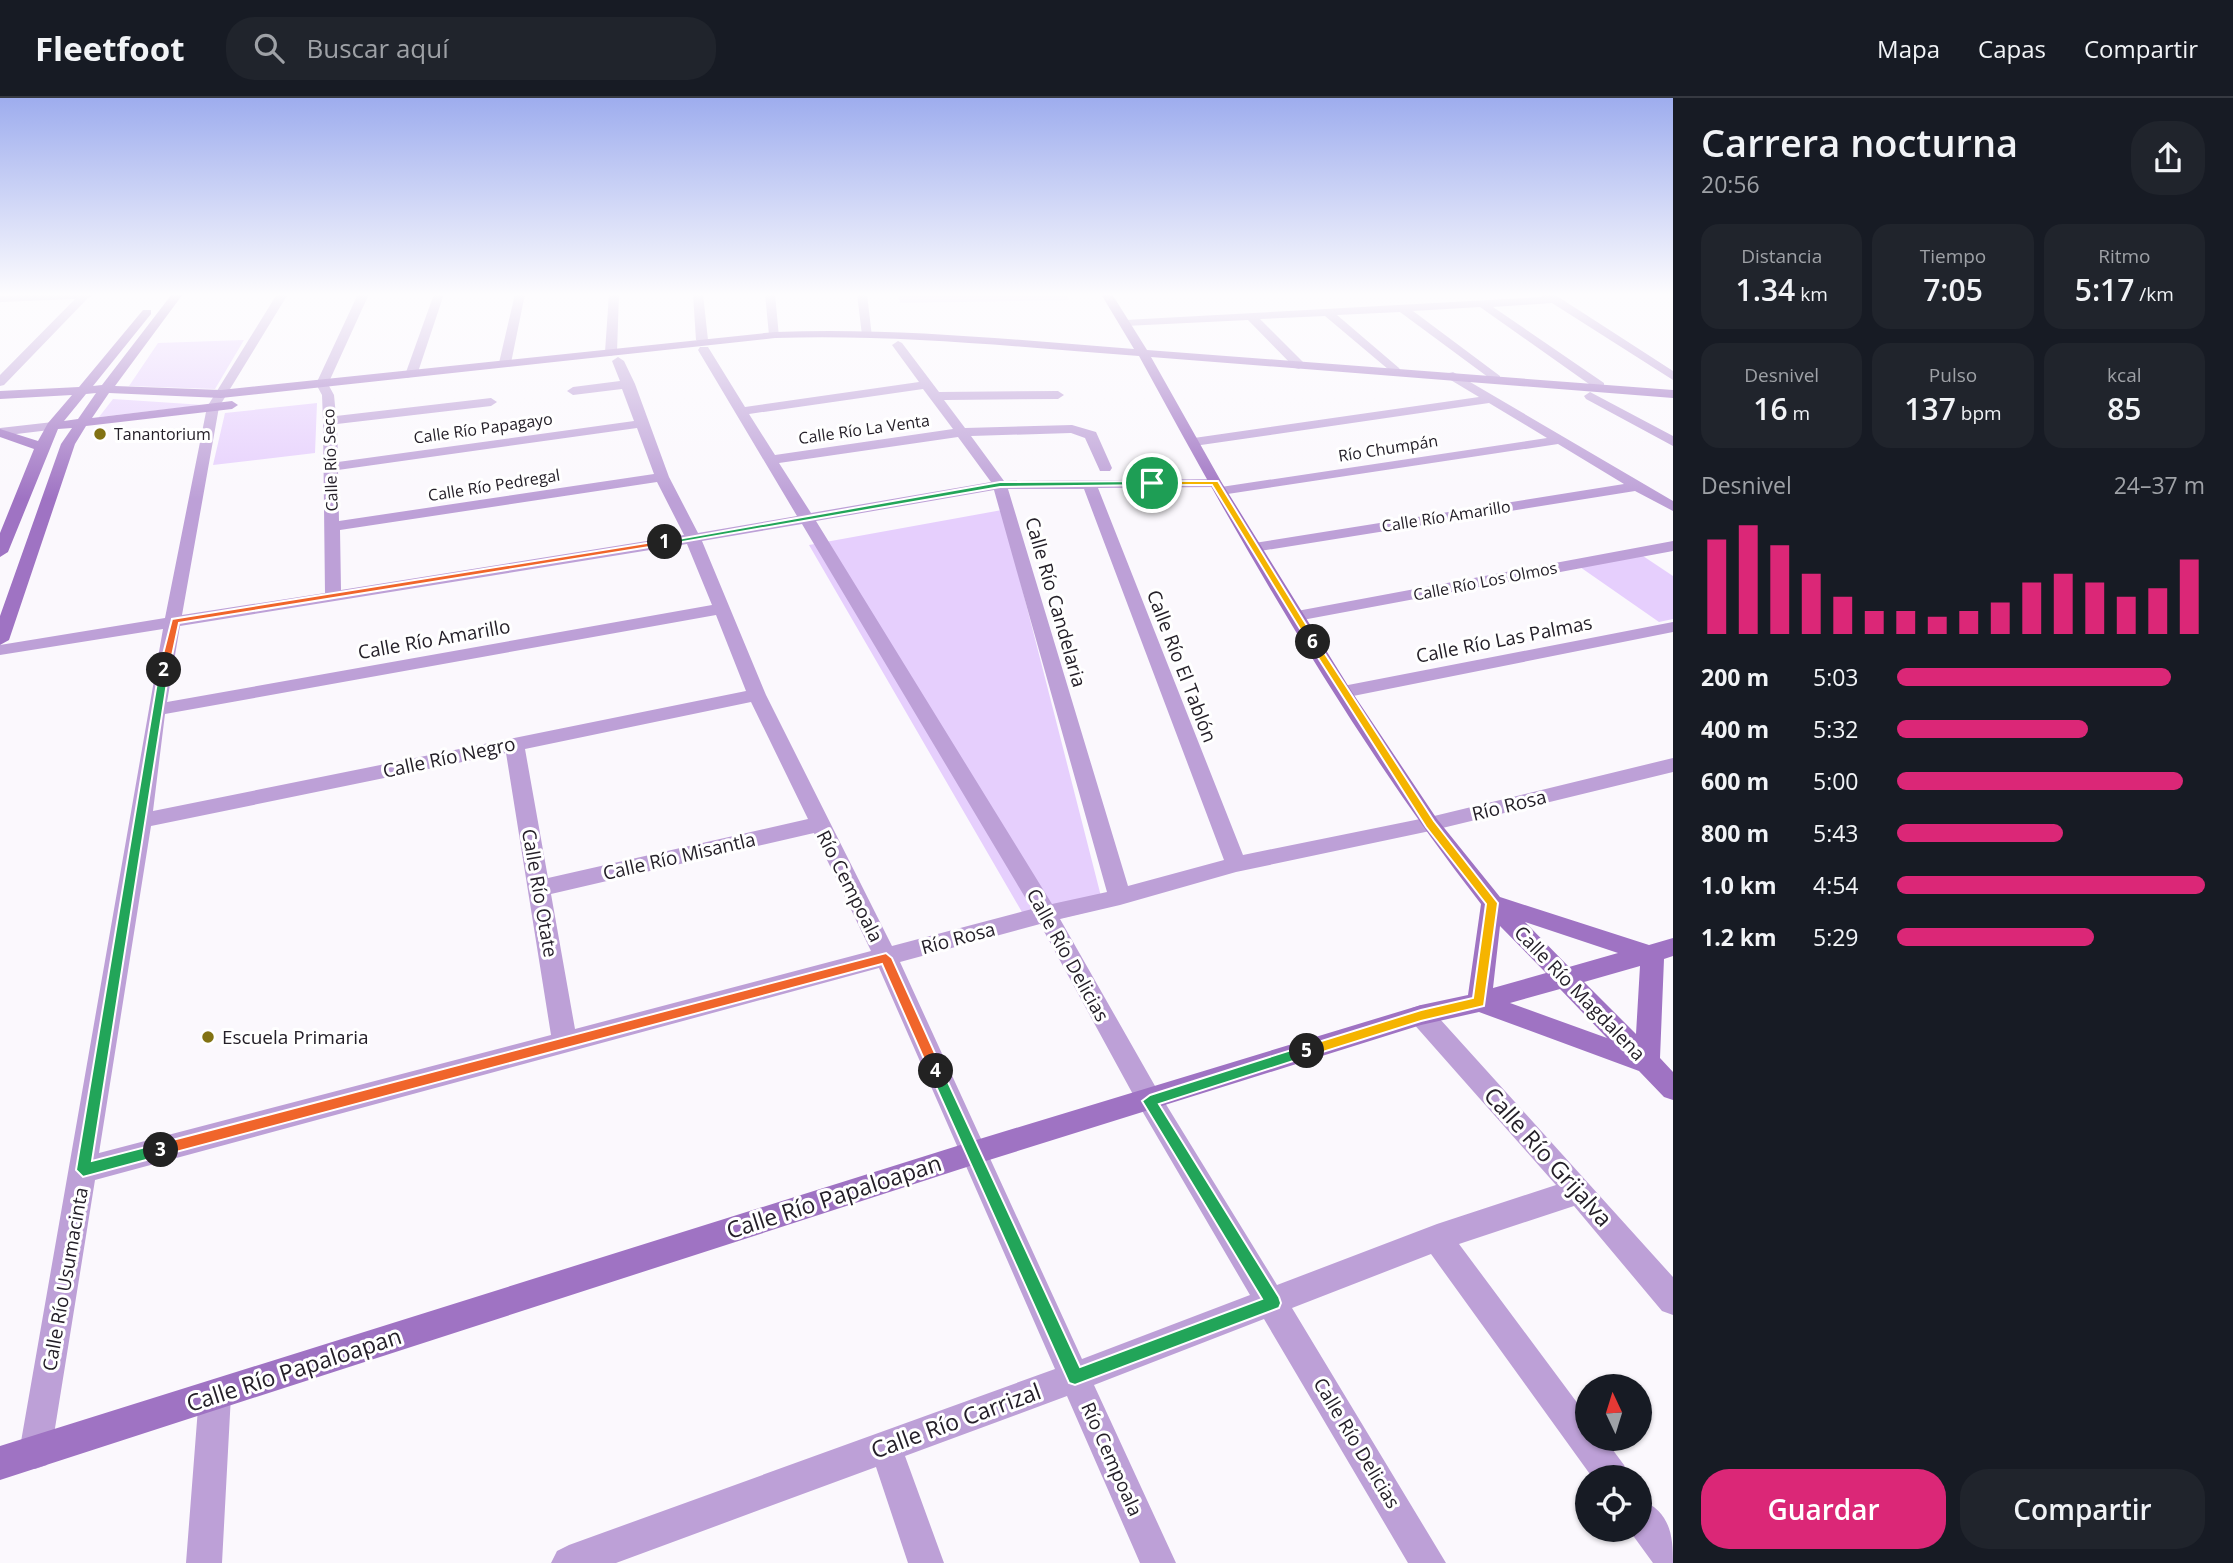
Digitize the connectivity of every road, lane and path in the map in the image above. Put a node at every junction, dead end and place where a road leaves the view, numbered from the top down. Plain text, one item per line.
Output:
1 (19, 362) edge
2 (106, 362) edge
3 (126, 362) edge
4 (241, 362) edge
5 (336, 362) edge
6 (415, 362) edge
7 (559, 362) edge
8 (617, 362) edge
9 (713, 362) edge
10 (912, 362) edge
11 (1148, 362) edge
12 (1203, 362) edge
13 (1248, 362) edge
14 (1296, 362) edge
15 (1384, 362) edge
16 (1474, 362) edge
17 (1558, 362) edge
18 (1652, 362) edge
19 (505, 363) joint
20 (554, 363) junction
21 (1299, 365) junction
22 (485, 371) junction
23 (1395, 372) junction
24 (411, 375) junction
25 (1453, 376) junction
26 (1673, 376) edge
27 (1496, 379) junction
28 (0, 382) edge
29 (629, 384) junction
30 (1472, 387) junction
31 (106, 389) junction
32 (325, 390) junction
33 (573, 390) dead end
34 (933, 390) junction
35 (83, 391) junction
36 (1595, 391) junction
37 (1673, 394) edge
38 (0, 395) edge
39 (1058, 395) dead end
40 (1490, 400) junction
41 (217, 401) junction
42 (491, 402) dead end
43 (1673, 404) edge
44 (741, 411) junction
45 (131, 418) junction
46 (330, 421) junction
47 (81, 423) junction
48 (640, 424) junction
49 (53, 426) junction
50 (0, 432) edge
51 (962, 432) junction
52 (1559, 440) junction
53 (1194, 442) junction
54 (1673, 442) edge
55 (68, 444) junction
56 (42, 447) junction
57 (770, 460) junction
58 (331, 467) junction
59 (1105, 468) dead end
60 (662, 477) junction
61 (1089, 484) junction
62 (1000, 485) junction
63 (1638, 486) junction
64 (1218, 487) junction
65 (1673, 507) edge
66 (806, 517) junction
67 (332, 527) junction
68 (693, 538) junction
69 (1673, 546) edge
70 (1254, 547) junction
71 (0, 552) edge
72 (333, 594) junction
73 (720, 609) junction
74 (1297, 616) junction
75 (175, 621) junction
76 (1673, 627) edge
77 (0, 640) edge
78 (0, 650) edge
79 (1343, 692) junction
80 (757, 695) junction
81 (156, 710) junction
82 (514, 744) junction
83 (1673, 765) edge
84 (141, 821) junction
85 (819, 824) junction
86 (1430, 824) junction
87 (1236, 864) junction
88 (539, 888) junction
89 (1120, 897) junction
90 (1492, 903) junction
91 (1046, 914) junction
92 (1662, 951) edge
93 (886, 958) junction
94 (1566, 978) junction
95 (1479, 1002) junction
96 (1421, 1015) junction
97 (565, 1043) junction
98 (1647, 1063) junction
99 (1673, 1089) edge
100 (1150, 1101) junction
101 (972, 1153) junction
102 (83, 1170) junction
103 (1579, 1191) junction
104 (1437, 1238) junction
105 (1673, 1300) edge
106 (1273, 1303) junction
107 (1075, 1377) junction
108 (215, 1395) junction
109 (886, 1447) junction
110 (34, 1453) junction
111 (0, 1463) edge
112 (1603, 1465) edge
113 (1652, 1532) edge
114 (1673, 1561) edge
115 (204, 1563) edge
116 (569, 1563) edge
117 (926, 1563) edge
118 (1158, 1563) edge
119 (1429, 1563) edge

1 - 28 street
2 - 35 street
3 - 31 street
4 - 41 street, Calle Río Usumacinta
5 - 32 street, Calle Río Seco
6 - 24 street
7 - 20 street
8 - 29 street, Río Cempoala
9 - 44 street, Calle Río Delicias
10 - 34 street, Calle Río Candelaria
11 - 53 street, Calle Río Magdalena
12 - 30 street
13 - 21 street
14 - 21 street
15 - 23 street
16 - 27 street
17 - 36 street
18 - 26 street
19 - 20 street
19 - 22 street
20 - 22 street
21 - 23 street
22 - 24 street
22 - 32 street
23 - 25 street
24 - 32 street
25 - 27 street
25 - 30 street
27 - 36 street
29 - 33 street
29 - 48 street, Río Cempoala
30 - 36 street
30 - 40 street
31 - 35 street
31 - 41 street
31 - 47 street
32 - 41 street
32 - 46 street, Calle Río Seco
34 - 39 street
34 - 44 street
34 - 51 street, Calle Río Candelaria
35 - 38 street
35 - 49 street
36 - 37 street
36 - 43 street
36 - 54 street
40 - 52 street
40 - 53 street
41 - 45 street
41 - 75 street, Calle Río Usumacinta
42 - 46 street
44 - 57 street, Calle Río Delicias
45 - 47 street
45 - 55 street
46 - 58 street, Calle Río Seco
47 - 49 street
47 - 55 street
48 - 58 street, Calle Río Papagayo
48 - 60 street, Río Cempoala
49 - 50 street
49 - 56 street
50 - 56 street
51 - 57 street, Calle Río La Venta
51 - 59 street, Calle Río La Venta
51 - 62 street, Calle Río Candelaria
52 - 63 street
52 - 64 street, Río Chumpán
53 - 64 street, Calle Río Magdalena
55 - 77 street
56 - 71 street
57 - 66 street, Calle Río Delicias
58 - 67 street, Calle Río Seco
60 - 67 street, Calle Río Pedregal
60 - 68 street, Río Cempoala
61 - 62 street, Río Chumpán
61 - 64 street, Río Chumpán
61 - 87 street, Calle Río El Tablón
62 - 66 street, Río Chumpán
62 - 89 street, Calle Río Candelaria
63 - 65 street
63 - 70 street, Calle Río Amarillo
64 - 70 street, Calle Río Magdalena
66 - 68 street, Río Chumpán
66 - 91 street, Calle Río Delicias
67 - 72 street, Calle Río Seco
68 - 72 street, Río Chumpán
68 - 73 street, Río Cempoala
69 - 74 street, Calle Río Los Olmos
70 - 74 street, Calle Río Magdalena
72 - 75 street, Río Chumpán
73 - 80 street, Río Cempoala
73 - 81 street, Calle Río Amarillo
74 - 79 street, Calle Río Magdalena
75 - 78 street, Río Chumpán
75 - 81 street, Calle Río Usumacinta
76 - 79 street, Calle Río Las Palmas
79 - 86 street, Calle Río Magdalena
80 - 82 street, Calle Río Negro
80 - 85 street, Río Cempoala
81 - 84 street, Calle Río Usumacinta
82 - 84 street, Calle Río Negro
82 - 88 street, Calle Río Otate
83 - 86 street, Río Rosa
84 - 102 street, Calle Río Usumacinta
85 - 88 street, Calle Río Misantla
85 - 93 street, Río Cempoala
86 - 87 street, Río Rosa
86 - 90 street, Calle Río Magdalena
87 - 89 street, Río Rosa
88 - 97 street, Calle Río Otate
89 - 91 street, Río Rosa
90 - 92 street
90 - 94 street, Calle Río Magdalena
90 - 95 street
91 - 93 street, Río Rosa
91 - 100 street, Calle Río Delicias
92 - 94 street, Calle Río Papaloapan
92 - 98 street
93 - 97 street, Río Rosa
93 - 101 street, Río Cempoala
94 - 95 street, Calle Río Papaloapan
94 - 98 street, Calle Río Magdalena
95 - 96 street, Calle Río Papaloapan
95 - 98 street
96 - 100 street, Calle Río Papaloapan
96 - 103 street, Calle Río Grijalva
97 - 102 street, Río Rosa
98 - 99 street, Calle Río Magdalena
100 - 101 street, Calle Río Papaloapan
100 - 106 street, Calle Río Delicias
101 - 107 street, Río Cempoala
101 - 108 street, Calle Río Papaloapan
102 - 110 street, Calle Río Usumacinta
103 - 104 street, Calle Río Carrizal
103 - 105 street, Calle Río Grijalva
104 - 106 street, Calle Río Carrizal
104 - 112 street
106 - 107 street, Calle Río Carrizal
106 - 119 street, Calle Río Delicias
107 - 109 street, Calle Río Carrizal
107 - 118 street, Río Cempoala
108 - 110 street, Calle Río Papaloapan
108 - 115 street
109 - 116 street, Calle Río Carrizal
109 - 117 street
110 - 111 street, Calle Río Papaloapan
113 - 114 street

